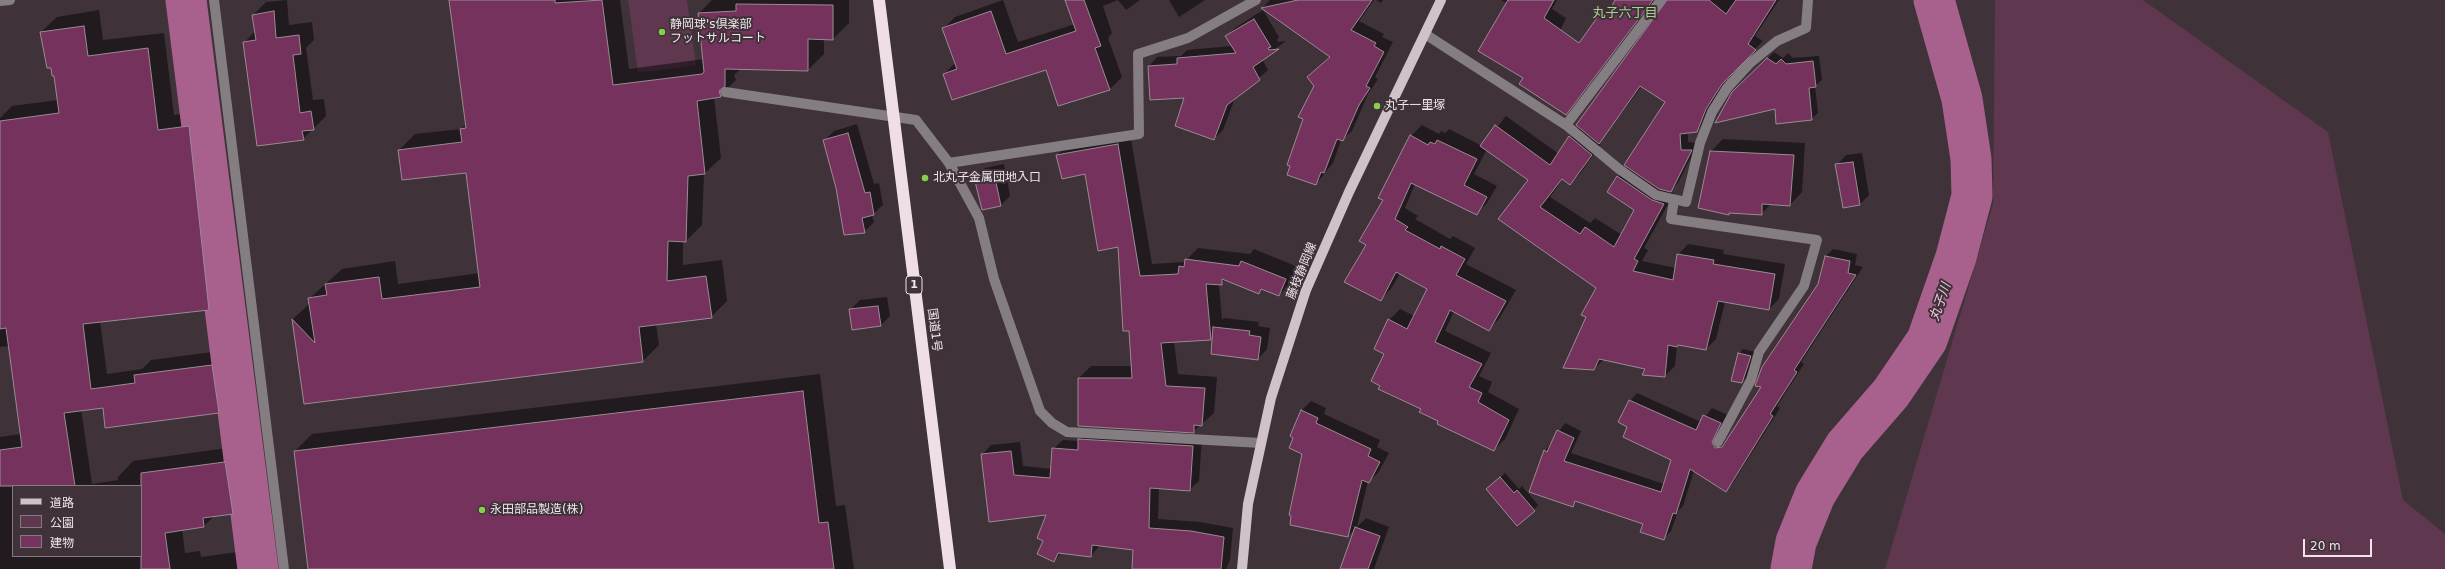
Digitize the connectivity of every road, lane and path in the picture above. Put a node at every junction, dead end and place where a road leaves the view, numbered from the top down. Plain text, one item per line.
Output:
1 (10, 0) edge
2 (214, 0) edge
3 (879, 0) edge
4 (1256, 0) edge
5 (1441, 0) edge
6 (1661, 0) edge
7 (1808, 0) edge
8 (0, 1) edge
9 (1424, 34) junction
10 (725, 92) dead end
11 (893, 116) junction
12 (1566, 125) junction
13 (949, 163) junction
14 (1674, 200) junction
15 (1718, 442) dead end
16 (1261, 444) junction
17 (284, 569) edge
18 (950, 569) edge
19 (1242, 569) edge

1 - 8 street
2 - 17 street
3 - 11 highway, 国道1号 / 1
4 - 13 street
5 - 9 main road, 藤枝静岡線
6 - 12 street
7 - 14 street
9 - 12 street
9 - 16 main road, 藤枝静岡線
10 - 11 street
11 - 13 street
11 - 18 highway, 国道1号 / 1
12 - 14 street
13 - 16 street
14 - 15 street
16 - 19 main road, 藤枝静岡線

